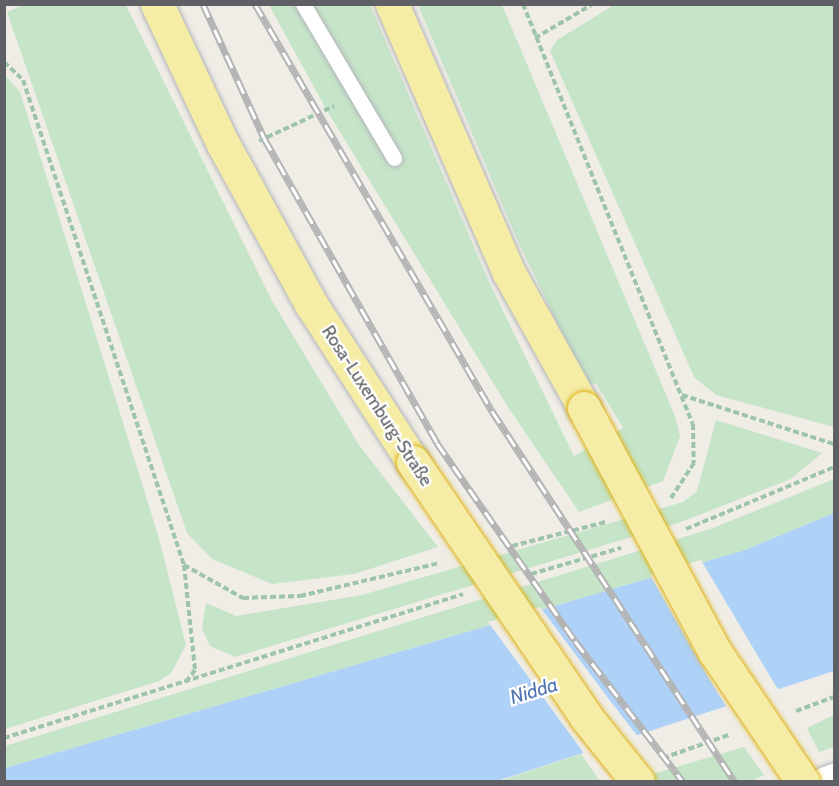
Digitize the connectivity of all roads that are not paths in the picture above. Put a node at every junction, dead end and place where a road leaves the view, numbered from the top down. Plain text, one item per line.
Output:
1 (157, 4) edge
2 (303, 4) edge
3 (392, 4) edge
4 (394, 158) dead end
5 (644, 772) edge
6 (834, 779) edge
7 (803, 782) edge
8 (826, 782) edge

1 - 5 highway, Rosa-Luxemburg-Straße, bridge
2 - 4 lane
3 - 7 highway, bridge
6 - 8 street

